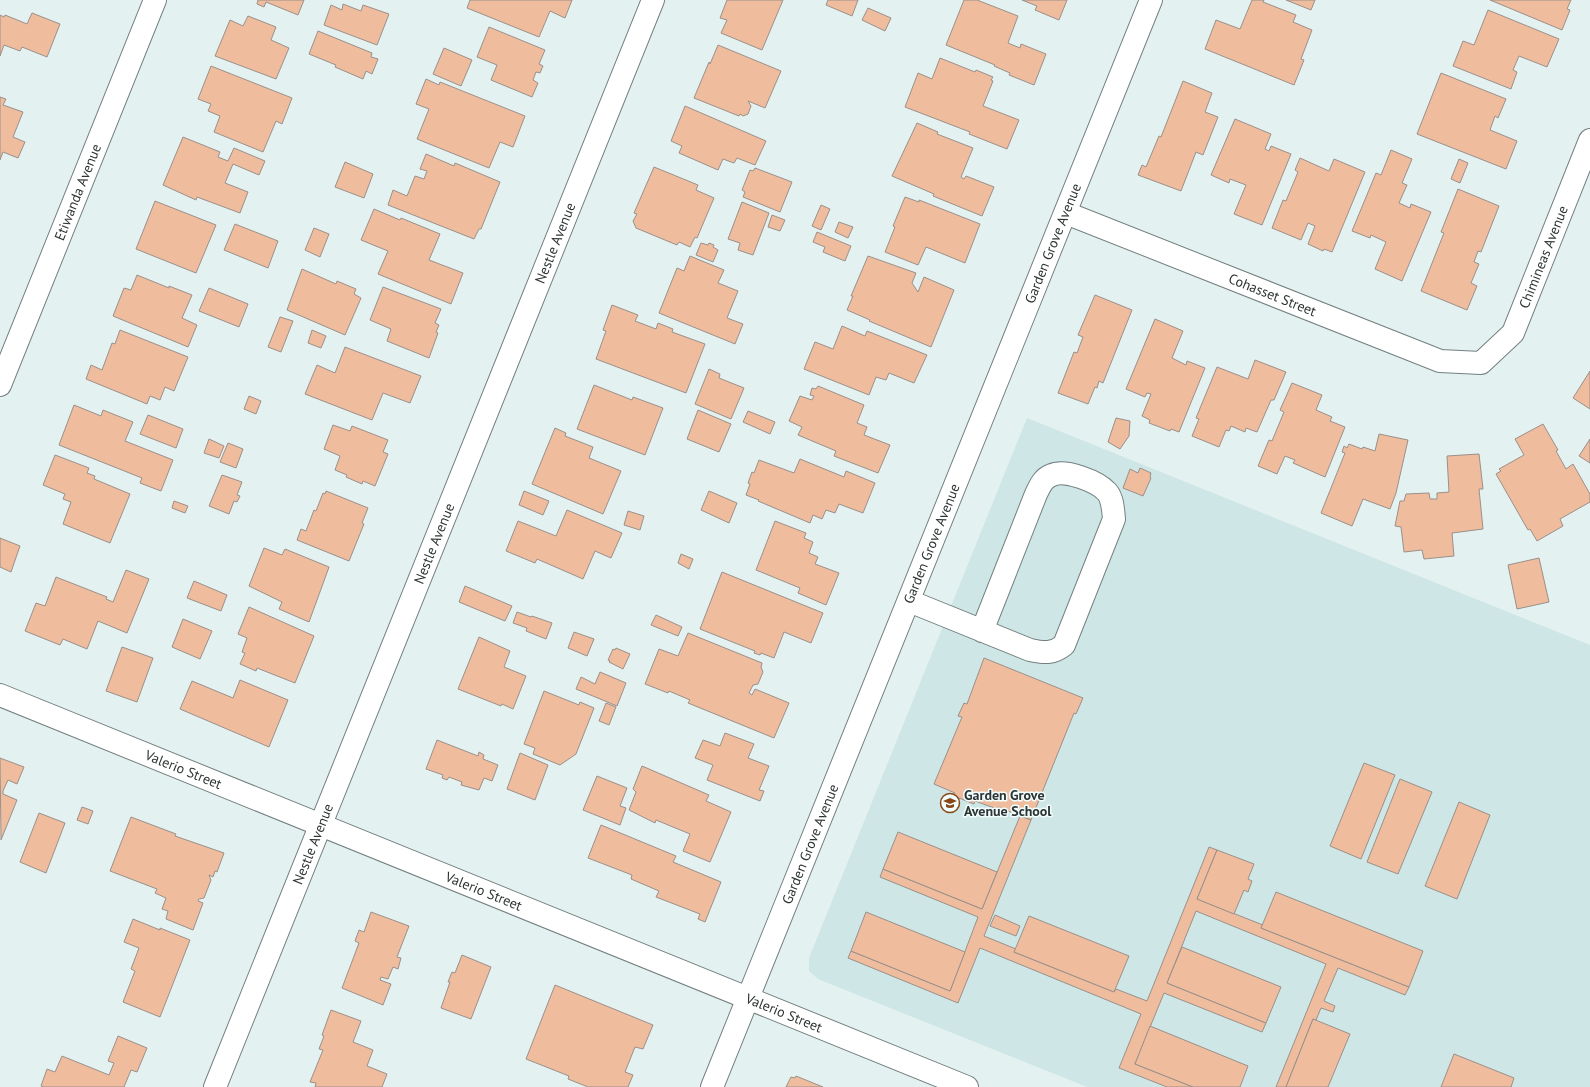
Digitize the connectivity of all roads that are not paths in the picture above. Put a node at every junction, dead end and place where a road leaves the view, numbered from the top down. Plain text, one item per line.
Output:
1 (155, 0) edge
2 (653, 0) edge
3 (1151, 0) edge
4 (1590, 140) edge
5 (1066, 213) junction
6 (1481, 363) joint
7 (0, 385) edge
8 (909, 602) junction
9 (982, 631) junction
10 (0, 695) edge
11 (320, 826) junction
12 (748, 999) junction
13 (215, 1087) edge
14 (712, 1087) edge
15 (967, 1087) edge

1 - 7 street, Etiwanda Avenue
2 - 11 street, Nestle Avenue
3 - 5 street, Garden Grove Avenue
4 - 6 street, Chimineas Avenue
5 - 6 street, Cohasset Street
5 - 8 street, Garden Grove Avenue
8 - 9 street
8 - 12 street, Garden Grove Avenue
9 - 9 street
10 - 11 street, Valerio Street
11 - 12 street, Valerio Street
11 - 13 street, Nestle Avenue
12 - 14 street, Garden Grove Avenue
12 - 15 street, Valerio Street

